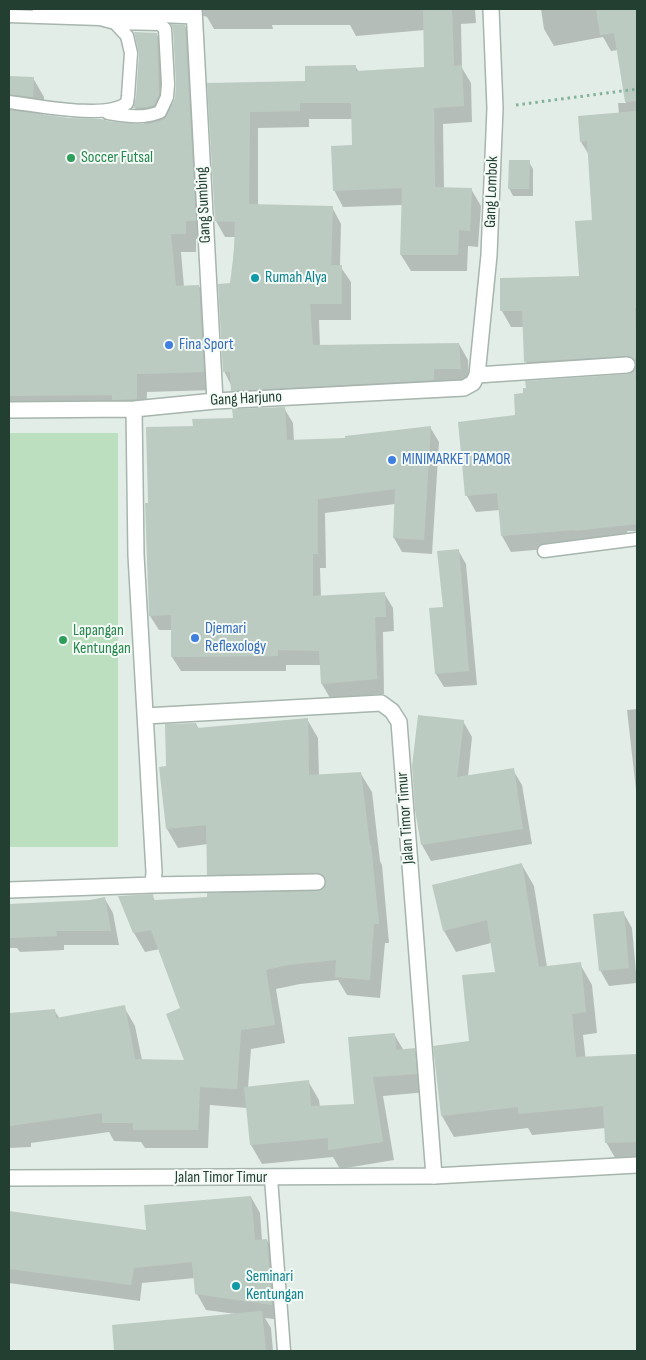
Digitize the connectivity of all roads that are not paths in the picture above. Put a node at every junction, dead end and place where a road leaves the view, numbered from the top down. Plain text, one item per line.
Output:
1 (40, 9) edge
2 (491, 9) edge
3 (194, 13) edge
4 (9, 16) edge
5 (115, 23) junction
6 (9, 102) edge
7 (98, 112) junction
8 (628, 365) dead end
9 (477, 375) junction
10 (215, 401) junction
11 (134, 409) junction
12 (9, 410) edge
13 (637, 539) edge
14 (544, 552) dead end
15 (145, 716) junction
16 (317, 882) dead end
17 (153, 885) junction
18 (9, 890) edge
19 (637, 1165) edge
20 (434, 1176) junction
21 (9, 1178) edge
22 (270, 1178) junction
23 (284, 1351) edge

1 - 3 street
2 - 9 street, Gang Lombok
3 - 10 street, Gang Sumbing
4 - 5 lane
5 - 7 lane
5 - 7 lane
6 - 7 lane
8 - 9 street
9 - 10 street, Gang Harjuno
10 - 11 street, Gang Harjuno
11 - 12 street, Gang Harjuno
11 - 15 street
13 - 14 lane
15 - 17 street
15 - 20 street, Jalan Timor Timur
16 - 17 street
17 - 18 street
19 - 20 street, Jalan Timor Timur
20 - 22 street, Jalan Timor Timur
21 - 22 street, Jalan Timor Timur
22 - 23 lane

